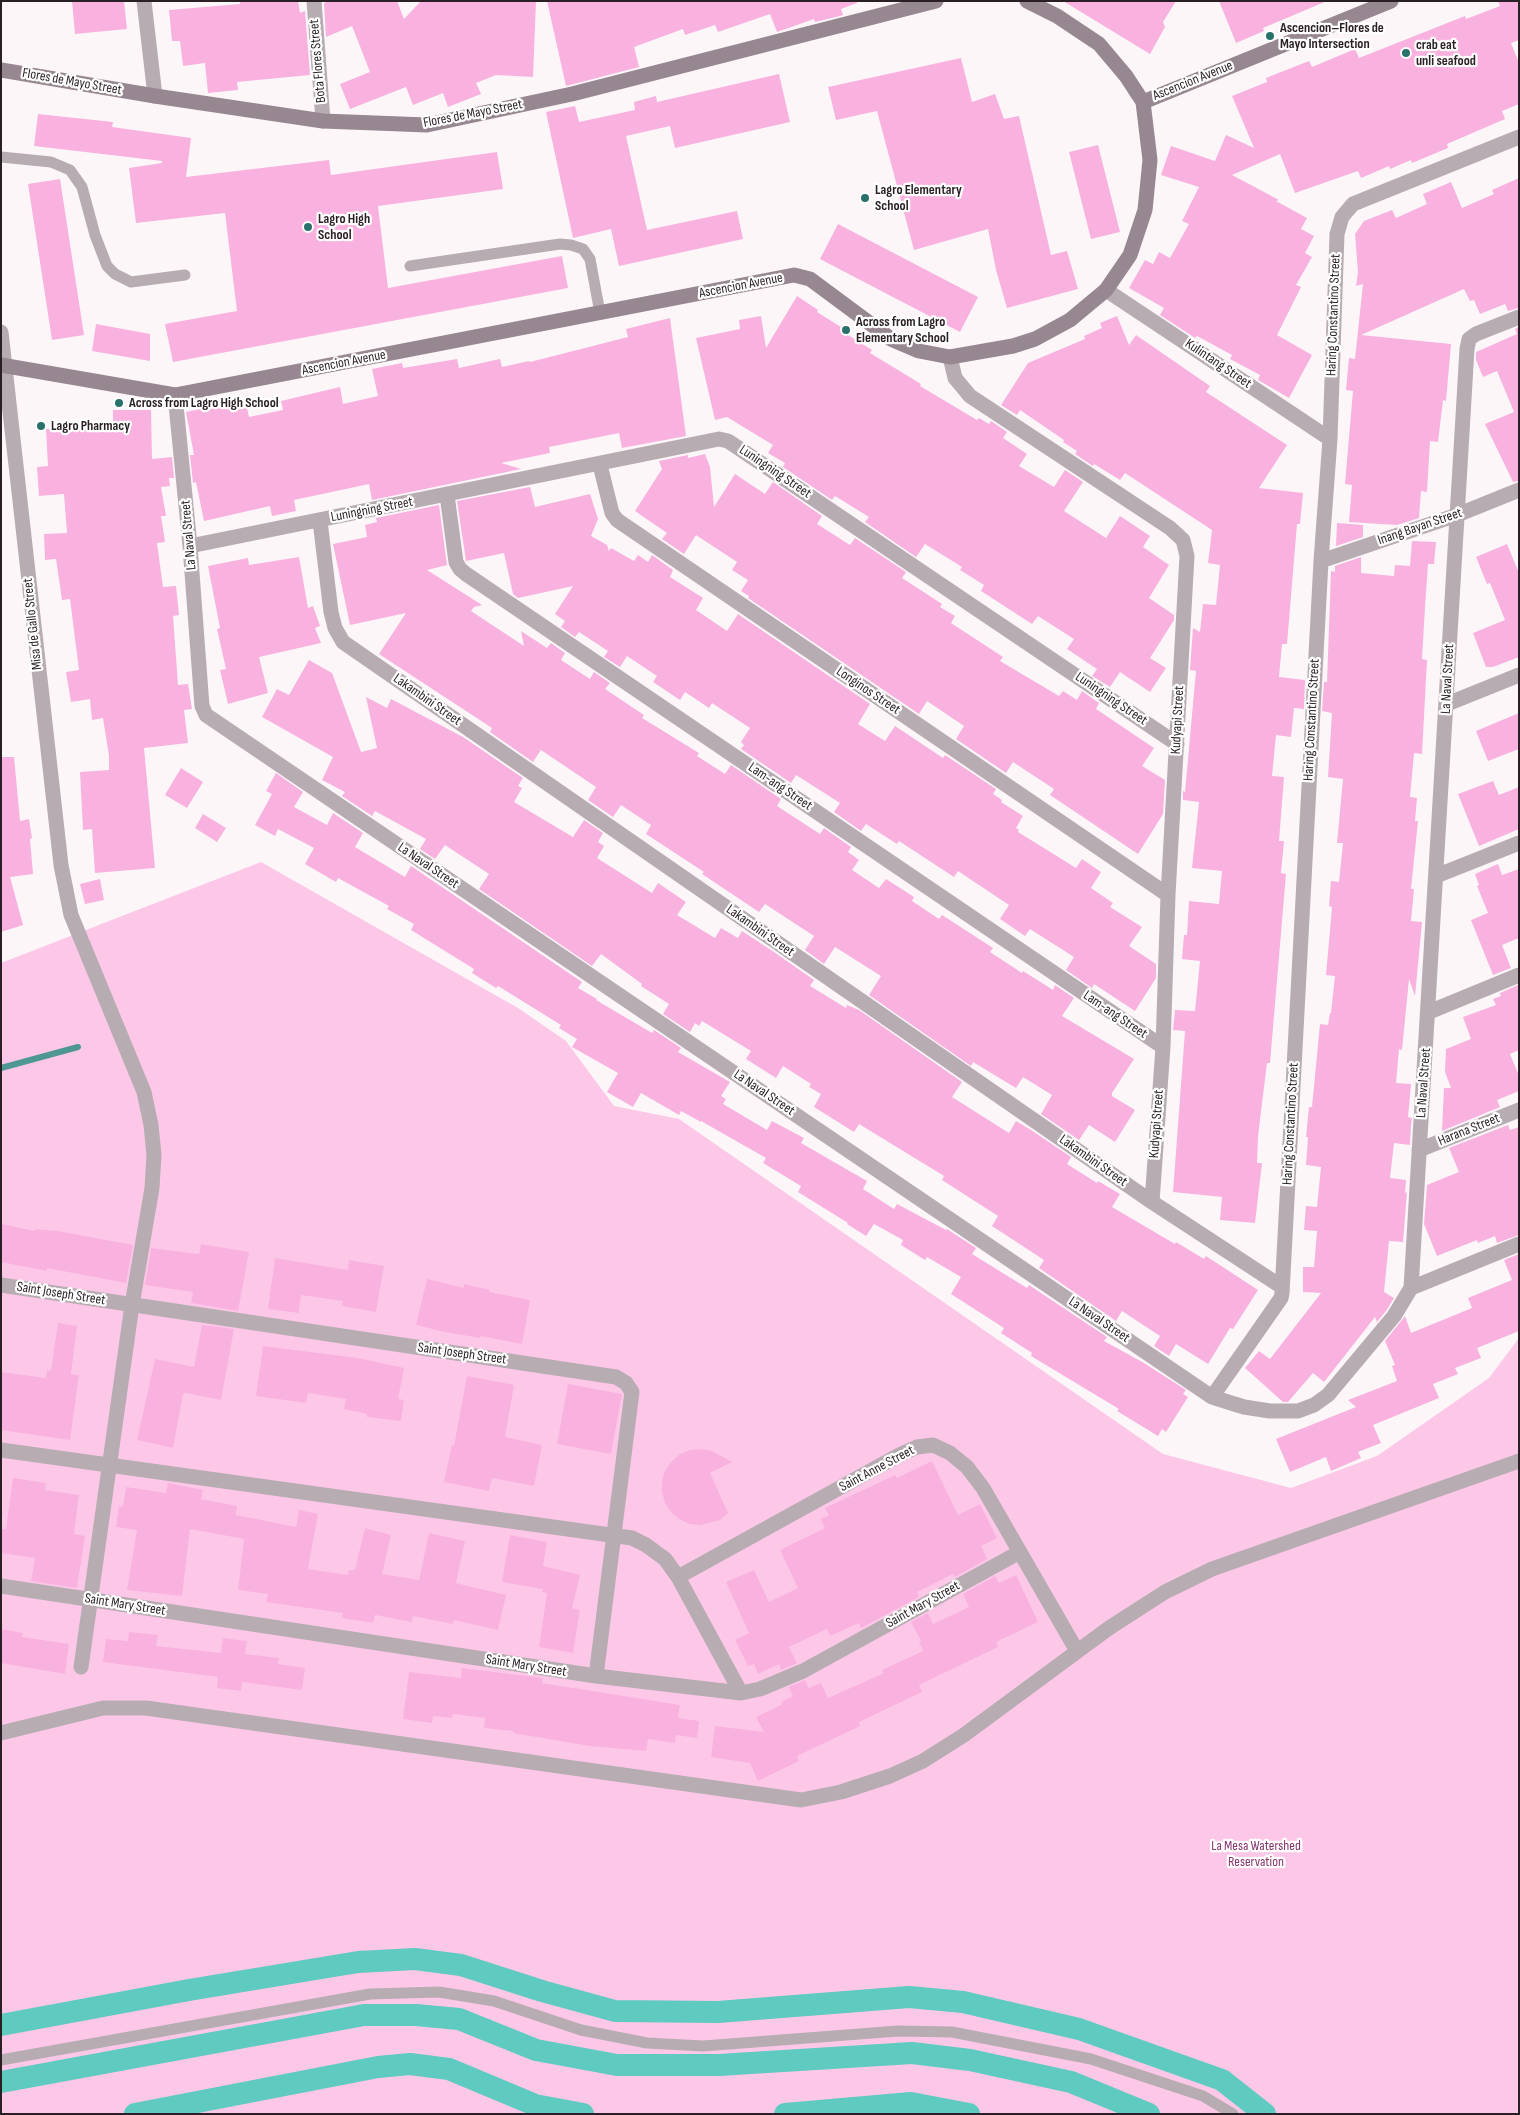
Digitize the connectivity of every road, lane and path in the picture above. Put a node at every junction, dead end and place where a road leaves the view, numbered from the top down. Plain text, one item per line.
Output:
1 (144, 1) edge
2 (314, 1) edge
3 (936, 1) edge
4 (1027, 1) edge
5 (1391, 1) edge
6 (1, 70) edge
7 (154, 96) junction
8 (1143, 102) junction
9 (323, 121) junction
10 (1519, 137) edge
11 (1, 157) edge
12 (410, 266) dead end
13 (185, 275) dead end
14 (1106, 290) junction
15 (600, 313) junction
16 (1519, 317) edge
17 (1, 332) edge
18 (950, 356) junction
19 (3, 365) edge
20 (175, 395) junction
21 (1330, 439) junction
22 (600, 465) junction
23 (1519, 490) edge
24 (446, 495) junction
25 (1457, 515) junction
26 (320, 520) junction
27 (190, 546) junction
28 (1320, 562) junction
29 (1519, 675) edge
30 (1447, 704) junction
31 (1177, 744) junction
32 (1519, 843) edge
33 (1436, 876) junction
34 (1168, 895) junction
35 (1519, 975) edge
36 (1429, 1012) junction
37 (1163, 1047) junction
38 (1519, 1110) edge
39 (1419, 1150) junction
40 (1152, 1202) junction
41 (1519, 1244) edge
42 (1, 1285) edge
43 (1282, 1286) junction
44 (1411, 1288) junction
45 (132, 1305) junction
46 (1212, 1397) junction
47 (1, 1450) edge
48 (1519, 1461) edge
49 (110, 1465) junction
50 (614, 1535) junction
51 (1020, 1552) junction
52 (678, 1577) junction
53 (1, 1586) edge
54 (90, 1599) junction
55 (1077, 1652) junction
56 (81, 1667) dead end
57 (596, 1676) junction
58 (741, 1693) junction
59 (1, 1733) edge
60 (1, 2060) edge
61 (1232, 2114) edge

1 - 7 street
2 - 9 street, Bota Flores Street
3 - 9 street, Flores de Mayo Street
4 - 8 street
5 - 8 street, Ascencion Avenue
6 - 7 street, Flores de Mayo Street
7 - 9 street, Flores de Mayo Street
8 - 14 street, Ascencion Avenue
10 - 21 street, Haring Constantino Street
11 - 13 lane
12 - 15 lane
14 - 18 street, Ascencion Avenue
14 - 21 street, Kulintang Street
15 - 18 street, Ascencion Avenue
15 - 20 street, Ascencion Avenue
16 - 25 street, La Naval Street
17 - 19 street, Misa de Gallo Street
18 - 31 street, Kudyapi Street
19 - 20 street, Ascencion Avenue
19 - 45 street, Misa de Gallo Street
20 - 27 street, La Naval Street
21 - 28 street, Haring Constantino Street
22 - 24 street, Luningning Street
22 - 31 street, Luningning Street
22 - 34 street, Longinos Street
23 - 25 street, Inang Bayan Street
24 - 26 street, Luningning Street
24 - 37 street, Lam-ang Street
25 - 28 street, Inang Bayan Street
25 - 30 street, La Naval Street
26 - 27 street, Luningning Street
26 - 40 street, Lakambini Street
27 - 46 street, La Naval Street
28 - 43 street, Haring Constantino Street
29 - 30 street
30 - 33 street, La Naval Street
31 - 34 street, Kudyapi Street
32 - 33 street
33 - 36 street, La Naval Street
34 - 37 street, Kudyapi Street
35 - 36 street
36 - 39 street, La Naval Street
37 - 40 street, Kudyapi Street
38 - 39 street, Harana Street
39 - 44 street, La Naval Street
40 - 43 street, Lakambini Street
41 - 44 street
42 - 45 street, Saint Joseph Street
43 - 46 street, Haring Constantino Street
44 - 46 street, La Naval Street
45 - 49 street, Misa de Gallo Street
45 - 50 street, Saint Joseph Street
47 - 49 street
48 - 55 street
49 - 50 street
49 - 54 street, Misa de Gallo Street
50 - 52 street
50 - 57 street, Saint Joseph Street
51 - 52 street, Saint Anne Street
51 - 55 street, Saint Anne Street
51 - 58 street, Saint Mary Street
52 - 58 street
53 - 54 street, Saint Mary Street
54 - 56 street, Misa de Gallo Street
54 - 57 street, Saint Mary Street
55 - 59 street
57 - 58 street, Saint Mary Street
60 - 61 lane

